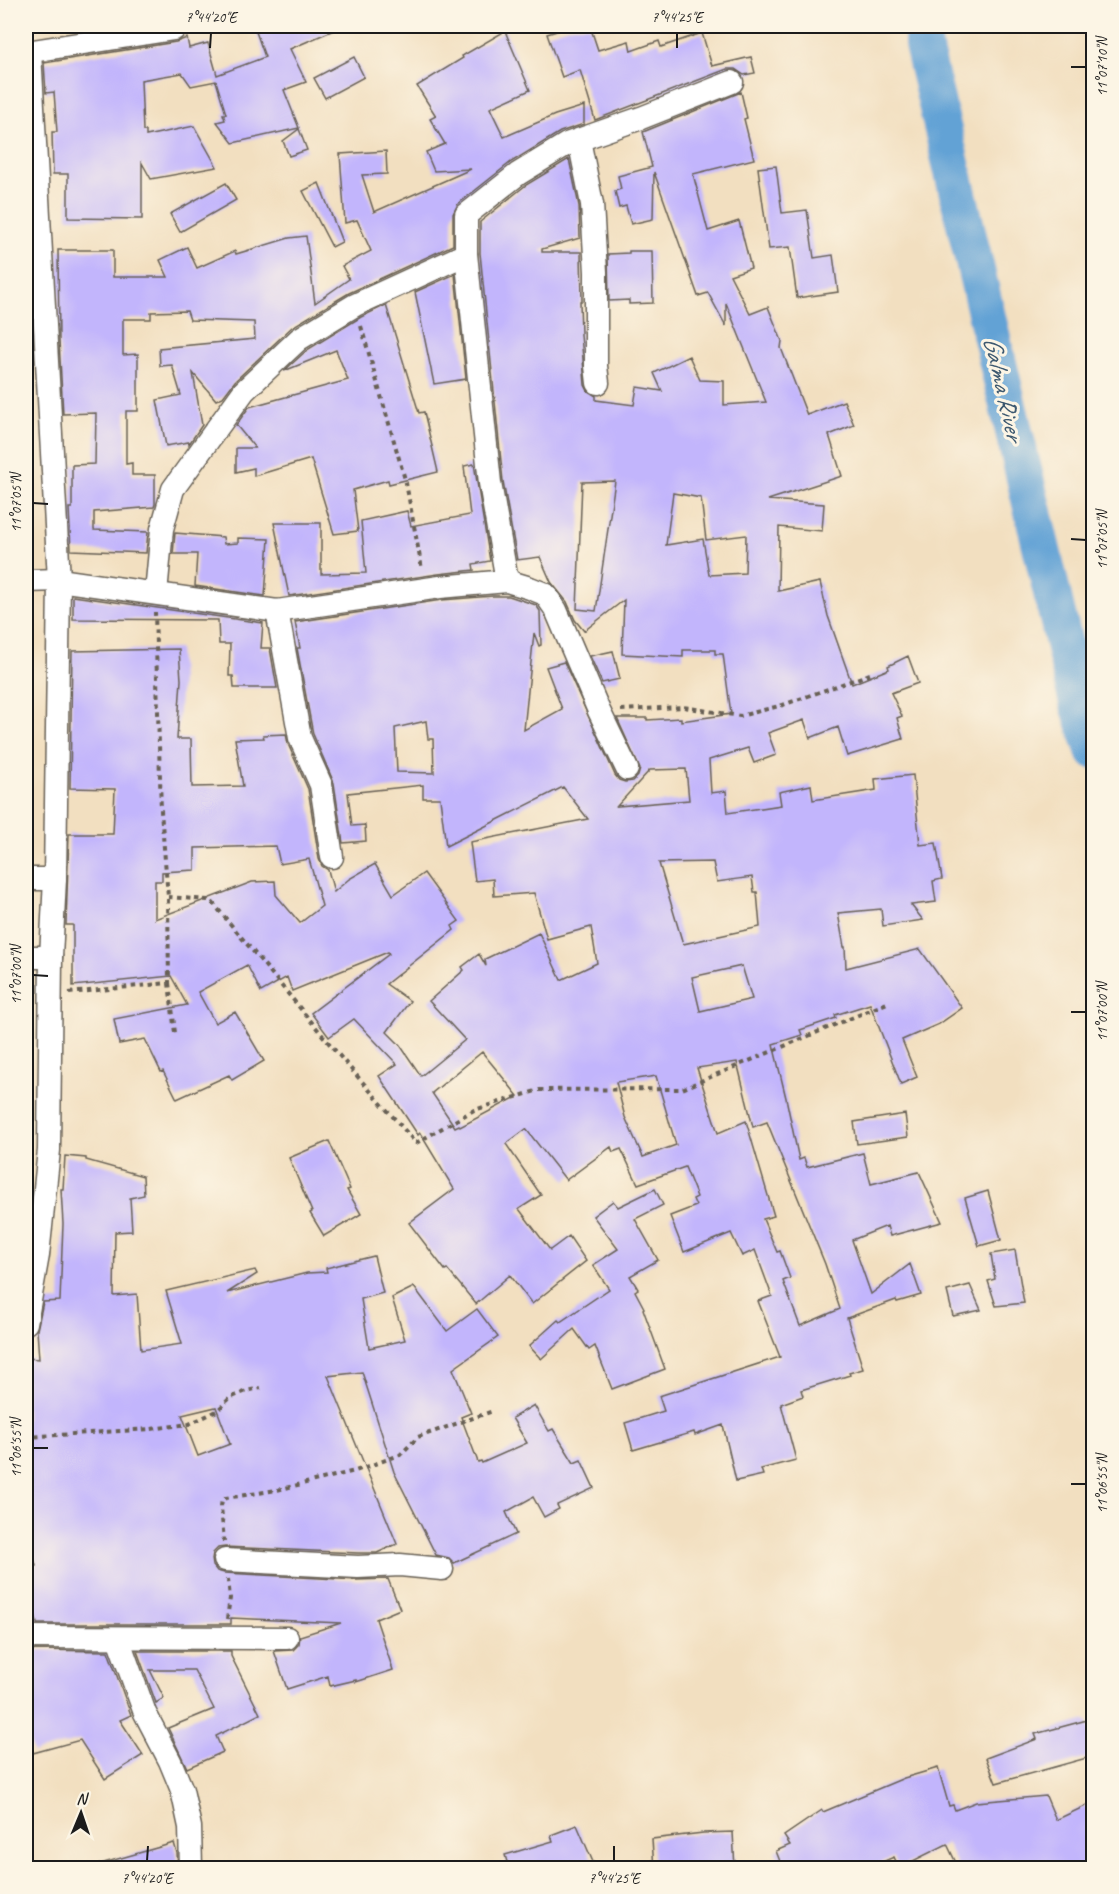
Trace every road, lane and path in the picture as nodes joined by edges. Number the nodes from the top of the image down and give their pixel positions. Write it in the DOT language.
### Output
graph roads {
  1 [pos="174,29"];
  2 [pos="28,52"];
  3 [pos="732,82"];
  4 [pos="579,140"];
  5 [pos="466,254"];
  6 [pos="355,305"];
  7 [pos="598,383"];
  8 [pos="59,580"];
  9 [pos="26,581"];
  10 [pos="507,581"];
  11 [pos="426,589"];
  12 [pos="156,593"];
  13 [pos="277,611"];
  14 [pos="870,674"];
  15 [pos="599,711"];
  16 [pos="627,769"];
  17 [pos="332,857"];
  18 [pos="26,879"];
  19 [pos="55,879"];
  20 [pos="168,897"];
  21 [pos="26,957"];
  22 [pos="51,957"];
  23 [pos="170,983"];
  24 [pos="51,994"];
  25 [pos="887,1003"];
  26 [pos="175,1033"];
  27 [pos="26,1323"];
  28 [pos="261,1388"];
  29 [pos="493,1411"];
  30 [pos="26,1437"];
  31 [pos="225,1560"];
  32 [pos="442,1569"];
  33 [pos="26,1637"];
  34 [pos="118,1638"];
  35 [pos="224,1638"];
  36 [pos="287,1638"];
  37 [pos="191,1869"];
  1 -- 2 [label="street"];
  2 -- 8 [label="street"];
  3 -- 4 [label="street"];
  4 -- 5 [label="street"];
  4 -- 7 [label="street"];
  5 -- 6 [label="street"];
  5 -- 10 [label="street"];
  6 -- 11 [label="path"];
  6 -- 12 [label="street"];
  8 -- 9 [label="street"];
  8 -- 12 [label="street"];
  8 -- 19 [label="street"];
  10 -- 11 [label="street"];
  10 -- 15 [label="street"];
  11 -- 13 [label="street"];
  12 -- 13 [label="street"];
  12 -- 20 [label="path"];
  13 -- 17 [label="street"];
  14 -- 15 [label="path"];
  15 -- 16 [label="street"];
  18 -- 19 [label="street"];
  19 -- 22 [label="street"];
  20 -- 23 [label="path"];
  20 -- 25 [label="path"];
  21 -- 22 [label="street"];
  22 -- 24 [label="street"];
  23 -- 24 [label="path"];
  23 -- 26 [label="path"];
  24 -- 27 [label="street"];
  28 -- 30 [label="path"];
  29 -- 31 [label="path"];
  31 -- 32 [label="street"];
  31 -- 35 [label="path"];
  33 -- 34 [label="street"];
  34 -- 35 [label="street"];
  34 -- 37 [label="street"];
  35 -- 36 [label="street"];
}
